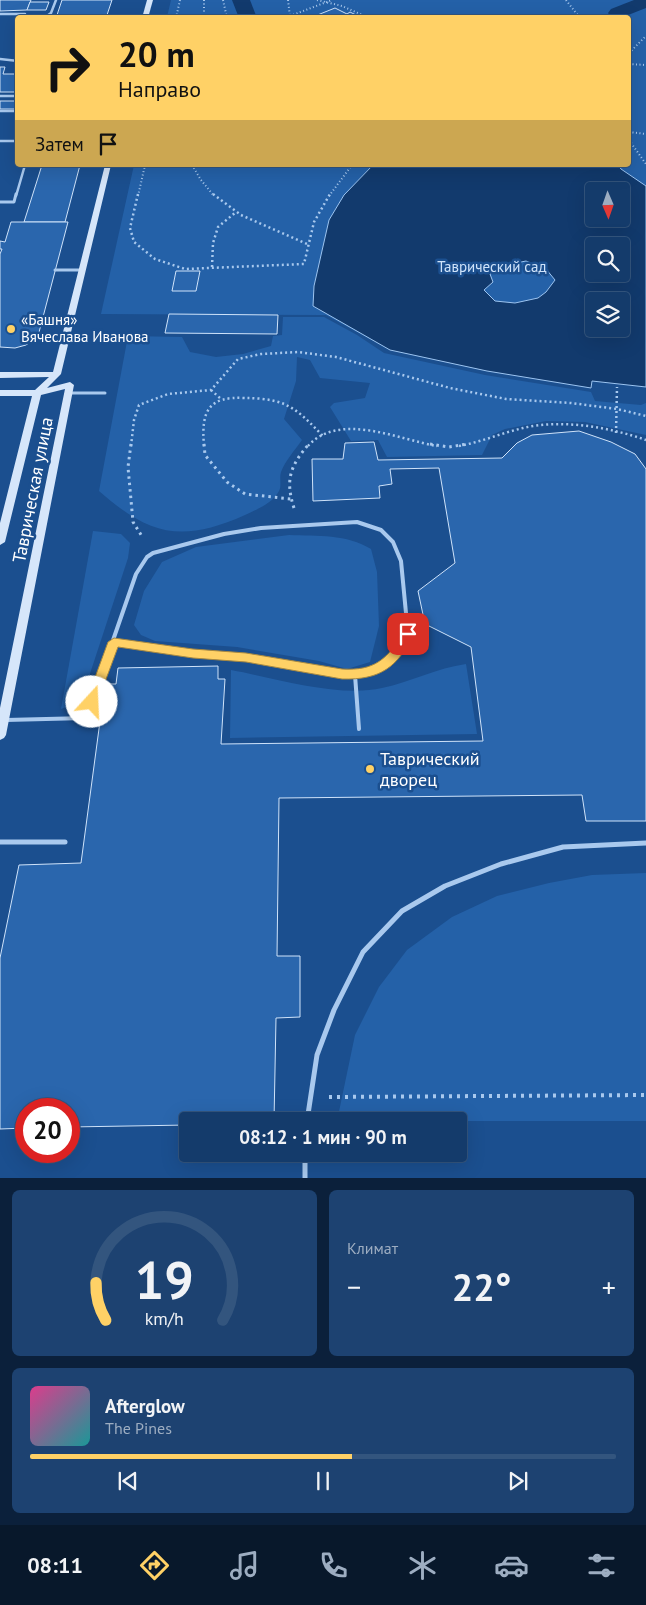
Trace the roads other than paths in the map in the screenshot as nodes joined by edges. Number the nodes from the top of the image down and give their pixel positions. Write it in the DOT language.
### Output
graph roads {
  1 [pos="56,0"];
  2 [pos="150,0"];
  3 [pos="0,14"];
  4 [pos="25,14"];
  5 [pos="48,15"];
  6 [pos="146,15"];
  7 [pos="0,59"];
  8 [pos="15,61"];
  9 [pos="0,96"];
  10 [pos="15,96"];
  11 [pos="0,111"];
  12 [pos="15,111"];
  13 [pos="0,141"];
  14 [pos="15,141"];
  15 [pos="24,167"];
  16 [pos="108,167"];
  17 [pos="0,202"];
  18 [pos="55,270"];
  19 [pos="83,270"];
  20 [pos="0,374"];
  21 [pos="57,374"];
  22 [pos="70,389"];
  23 [pos="0,393"];
  24 [pos="37,393"];
  25 [pos="105,393"];
  26 [pos="0,539"];
  27 [pos="114,642"];
  28 [pos="355,675"];
  29 [pos="3,720"];
  30 [pos="359,728"];
  31 [pos="0,735"];
  32 [pos="0,842"];
  33 [pos="65,842"];
  34 [pos="646,843"];
  35 [pos="308,1112"];
  36 [pos="305,1162"];
  37 [pos="305,1178"];
  1 -- 5 [label="lane"];
  2 -- 6 [label="street"];
  3 -- 4 [label="lane"];
  7 -- 8 [label="lane"];
  9 -- 10 [label="lane"];
  11 -- 12 [label="lane"];
  13 -- 14 [label="lane"];
  15 -- 17 [label="lane"];
  16 -- 19 [label="street"];
  18 -- 19 [label="lane"];
  19 -- 21 [label="street"];
  20 -- 21 [label="street"];
  21 -- 22 [label="street"];
  21 -- 24 [label="street, Таврическая улица"];
  22 -- 24 [label="street"];
  22 -- 25 [label="lane"];
  22 -- 29 [label="street, Таврическая улица"];
  23 -- 24 [label="street"];
  24 -- 26 [label="street, Таврическая улица"];
  27 -- 28 [label="lane"];
  27 -- 28 [label="lane"];
  27 -- 29 [label="lane"];
  28 -- 30 [label="lane"];
  29 -- 31 [label="street, Таврическая улица"];
  32 -- 33 [label="lane"];
  34 -- 35 [label="lane"];
  36 -- 37 [label="lane"];
}
